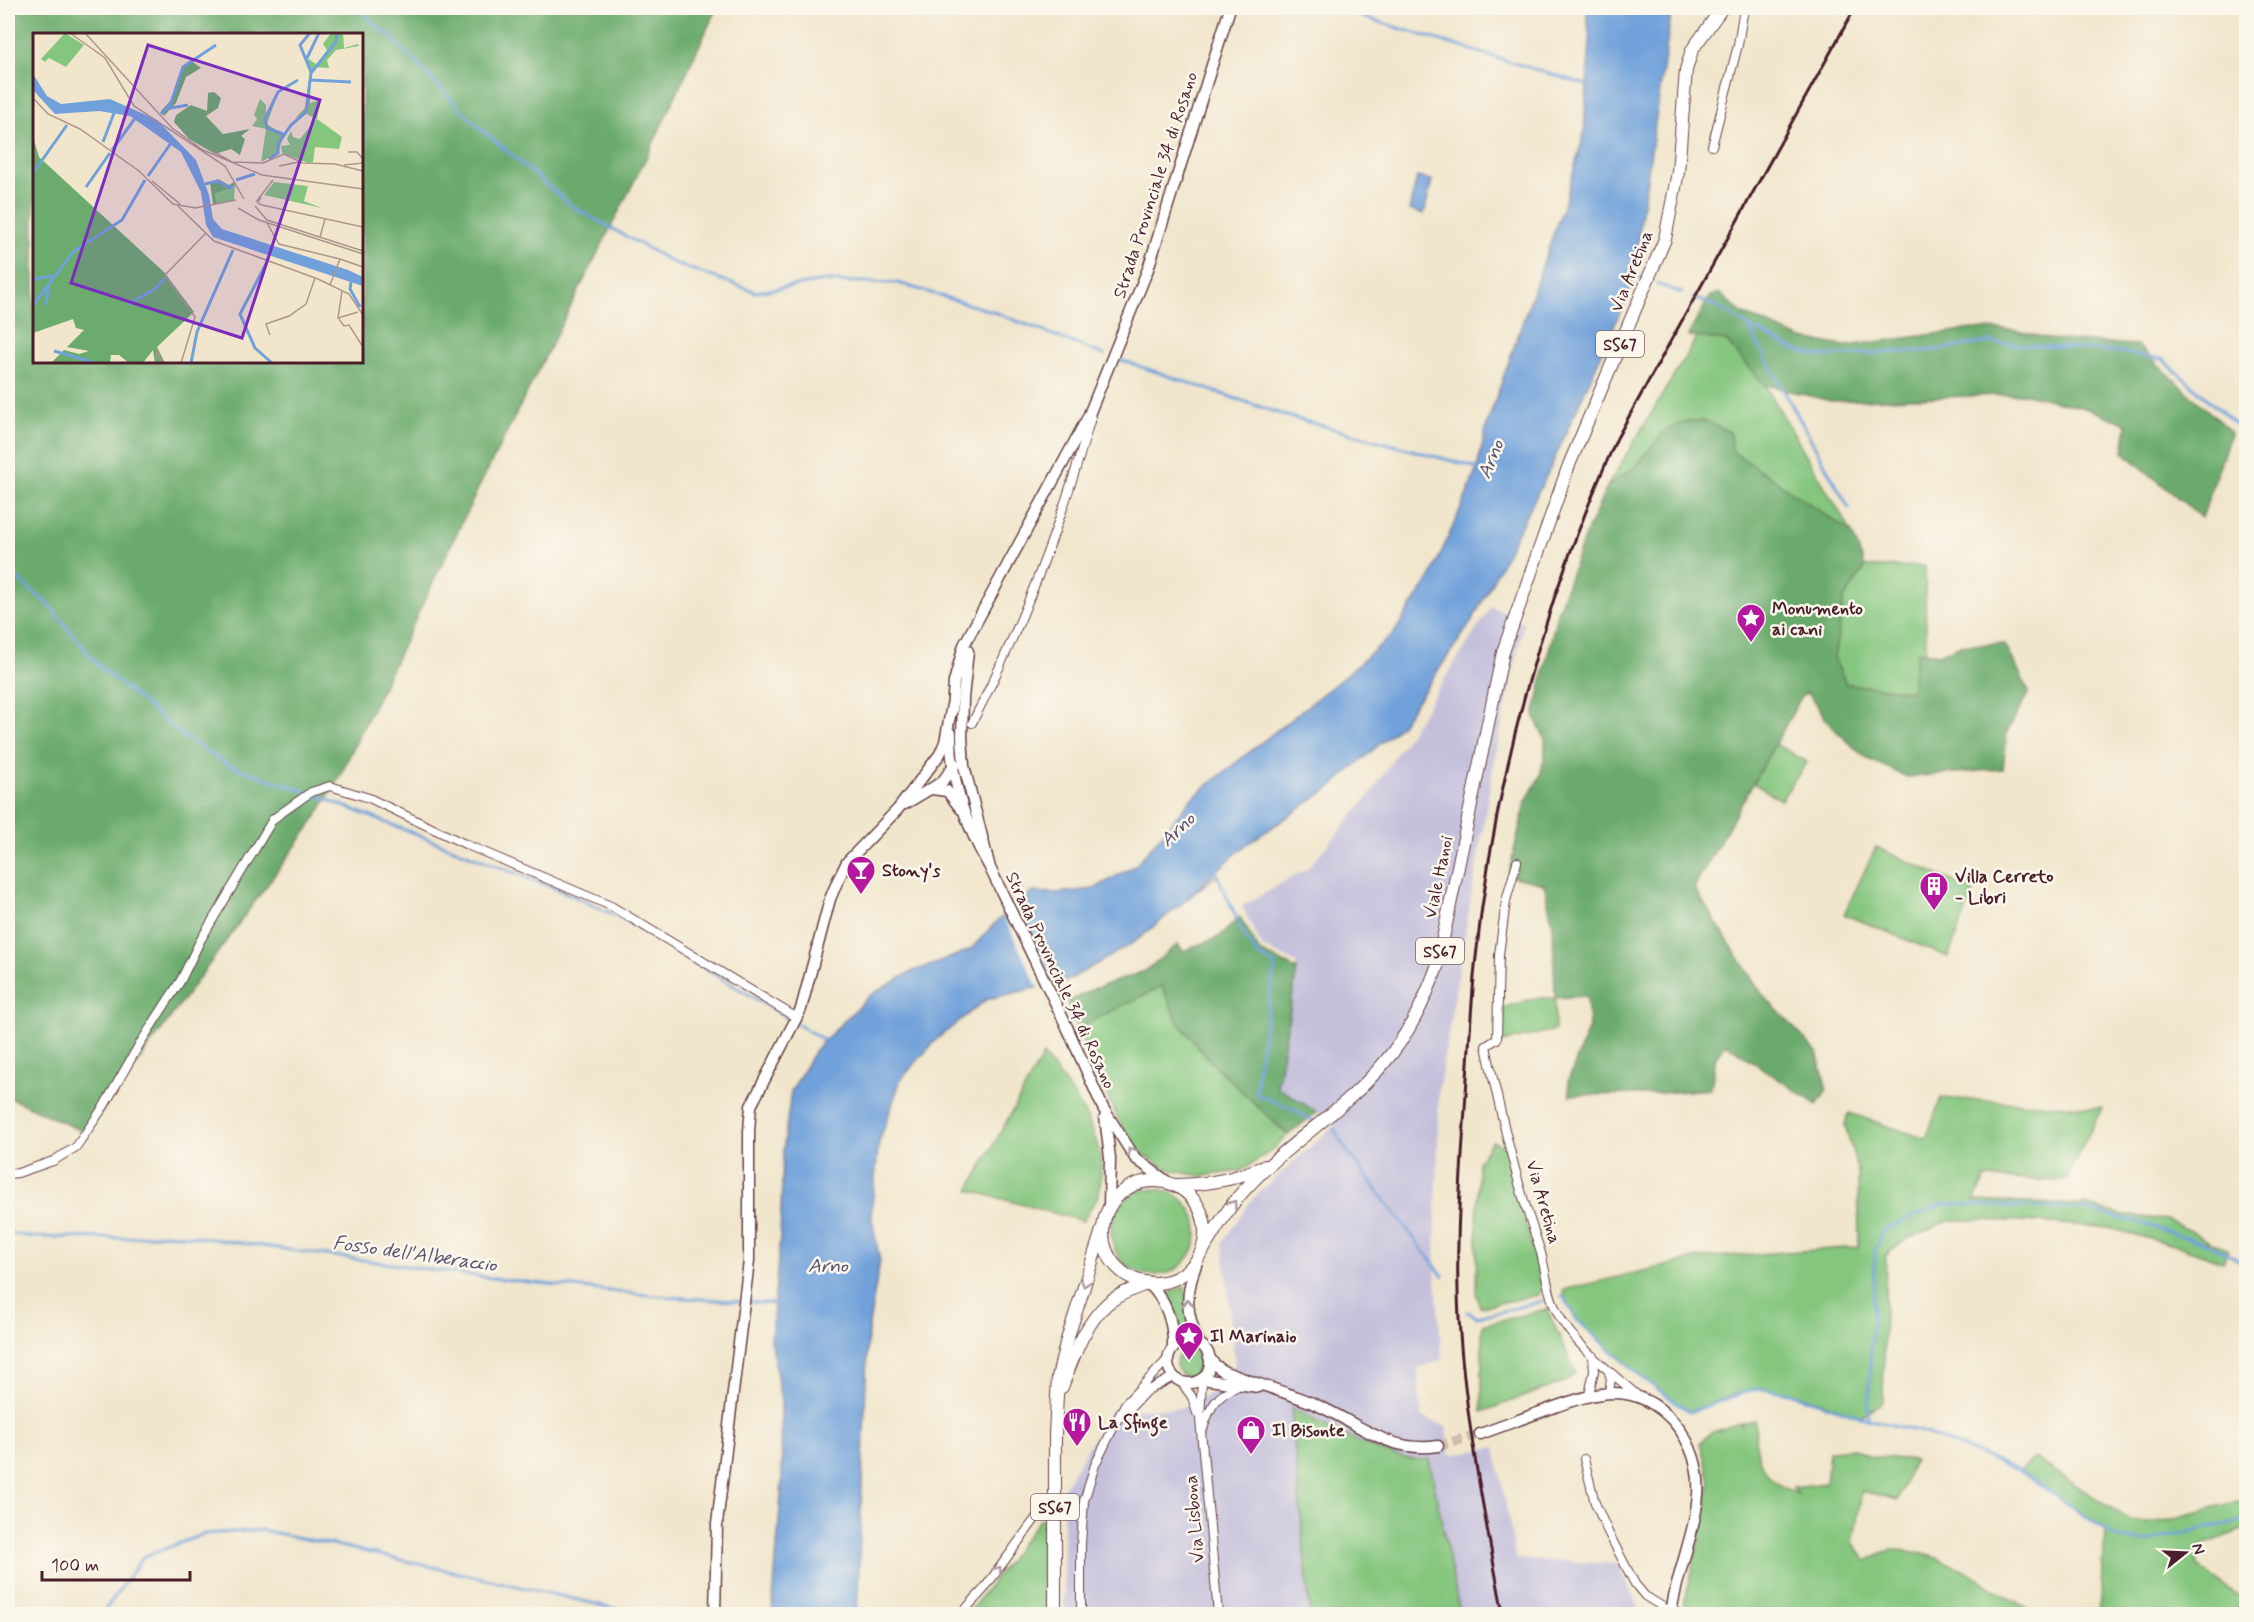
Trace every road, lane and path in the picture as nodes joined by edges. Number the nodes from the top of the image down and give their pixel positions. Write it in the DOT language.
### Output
graph roads {
  1 [pos="1230,8"];
  2 [pos="1722,8"];
  3 [pos="1743,8"];
  4 [pos="1712,146"];
  5 [pos="1098,392"];
  6 [pos="974,627"];
  7 [pos="1496,680"];
  8 [pos="952,705"];
  9 [pos="972,723"];
  10 [pos="962,736"];
  11 [pos="954,768"];
  12 [pos="924,776"];
  13 [pos="932,789"];
  14 [pos="969,790"];
  15 [pos="898,809"];
  16 [pos="970,828"];
  17 [pos="1517,862"];
  18 [pos="990,867"];
  19 [pos="797,1018"];
  20 [pos="1103,1108"];
  21 [pos="1272,1163"];
  22 [pos="8,1174"];
  23 [pos="1173,1184"];
  24 [pos="1109,1208"];
  25 [pos="1103,1227"];
  26 [pos="1199,1257"];
  27 [pos="1148,1284"];
  28 [pos="1199,1343"];
  29 [pos="1170,1353"];
  30 [pos="1593,1356"];
  31 [pos="1209,1357"];
  32 [pos="1608,1369"];
  33 [pos="1202,1379"];
  34 [pos="1178,1380"];
  35 [pos="1238,1386"];
  36 [pos="1267,1388"];
  37 [pos="1609,1392"];
  38 [pos="1588,1395"];
  39 [pos="1641,1398"];
  40 [pos="1058,1399"];
  41 [pos="1200,1420"];
  42 [pos="1117,1423"];
  43 [pos="1201,1433"];
  44 [pos="1480,1434"];
  45 [pos="1438,1446"];
  46 [pos="1584,1459"];
  47 [pos="1055,1510"];
  48 [pos="1671,1613"];
  49 [pos="715,1614"];
  50 [pos="961,1614"];
  51 [pos="1055,1614"];
  52 [pos="1081,1614"];
  53 [pos="1218,1614"];
  1 -- 5 [label="main road, Strada Provinciale 34 di Rosano"];
  2 -- 7 [label="main road, Via Aretina / SS67"];
  3 -- 4 [label="street"];
  5 -- 6 [label="main road, Strada Provinciale 34 di Rosano"];
  5 -- 9 [label="street"];
  6 -- 8 [label="main road, Strada Provinciale 34 di Rosano"];
  6 -- 10 [label="main road, Strada Provinciale 34 di Rosano"];
  7 -- 21 [label="main road, Viale Hanoi / SS67"];
  8 -- 11 [label="main road, Strada Provinciale 34 di Rosano"];
  8 -- 12 [label="main road"];
  10 -- 11 [label="main road"];
  10 -- 14 [label="main road, Strada Provinciale 34 di Rosano"];
  11 -- 12 [label="main road"];
  11 -- 13 [label="main road"];
  11 -- 14 [label="main road"];
  11 -- 16 [label="main road, Strada Provinciale 34 di Rosano"];
  12 -- 15 [label="main road"];
  13 -- 15 [label="main road"];
  13 -- 16 [label="main road"];
  14 -- 18 [label="main road, Strada Provinciale 34 di Rosano"];
  15 -- 19 [label="main road"];
  16 -- 18 [label="main road, Strada Provinciale 34 di Rosano"];
  17 -- 30 [label="street, Via Aretina"];
  18 -- 20 [label="main road, Strada Provinciale 34 di Rosano"];
  19 -- 22 [label="street"];
  19 -- 49 [label="main road"];
  23 -- 20 [label="main road, Strada Provinciale 34 di Rosano, one-way"];
  20 -- 24 [label="main road, Strada Provinciale 34 di Rosano"];
  21 -- 23 [label="main road, Viale Hanoi / SS67"];
  26 -- 21 [label="main road, Viale Hanoi / SS67, one-way"];
  23 -- 24 [label="main road, Viale Hanoi"];
  23 -- 26 [label="main road, Viale Hanoi"];
  24 -- 25 [label="main road, Viale Hanoi"];
  25 -- 27 [label="main road, Viale Hanoi"];
  25 -- 40 [label="main road, SS67, one-way"];
  26 -- 27 [label="main road, Viale Hanoi"];
  28 -- 26 [label="main road, Viale Hanoi, one-way"];
  27 -- 29 [label="main road, Viale Hanoi"];
  27 -- 40 [label="main road, SS67"];
  28 -- 29 [label="main road"];
  28 -- 31 [label="main road, Viale Hanoi"];
  29 -- 34 [label="main road, Viale Hanoi"];
  29 -- 42 [label="street"];
  30 -- 32 [label="street, Via Aretina"];
  30 -- 38 [label="street"];
  31 -- 33 [label="main road"];
  31 -- 36 [label="main road"];
  32 -- 37 [label="street"];
  32 -- 39 [label="street, Via Aretina"];
  33 -- 34 [label="main road"];
  33 -- 35 [label="main road"];
  33 -- 41 [label="street, Via Lisbona"];
  34 -- 41 [label="street, Via Lisbona"];
  34 -- 42 [label="street"];
  35 -- 36 [label="main road"];
  35 -- 43 [label="street"];
  36 -- 45 [label="main road"];
  37 -- 38 [label="main road, Via Aretina"];
  37 -- 39 [label="main road, Via Aretina"];
  38 -- 44 [label="main road, Via Aretina"];
  39 -- 48 [label="main road, Via Aretina"];
  40 -- 47 [label="main road, SS67"];
  41 -- 43 [label="street, Via Lisbona"];
  42 -- 52 [label="street"];
  43 -- 53 [label="street, Via Lisbona"];
  46 -- 48 [label="street, Via Aretina"];
  50 -- 47 [label="street, one-way"];
  47 -- 51 [label="main road, SS67"];
}
